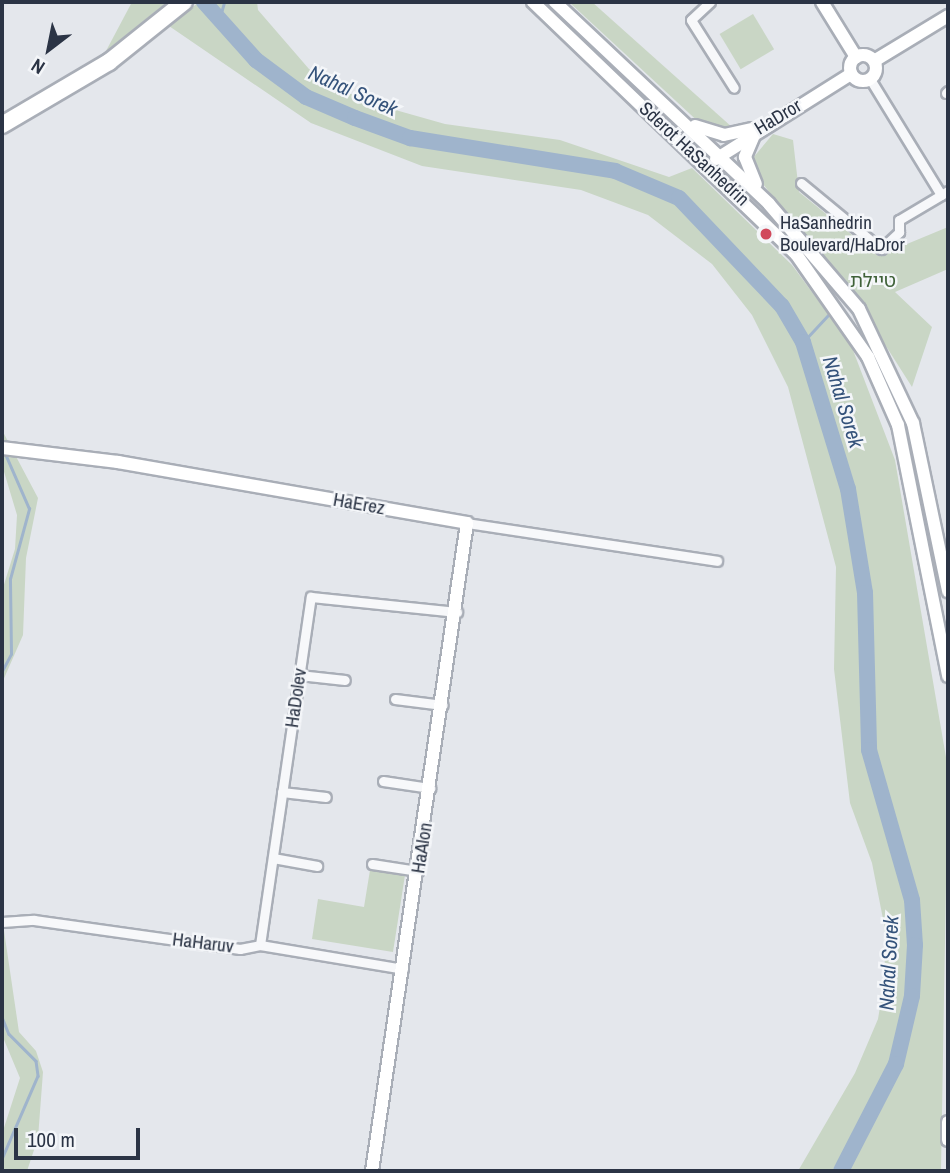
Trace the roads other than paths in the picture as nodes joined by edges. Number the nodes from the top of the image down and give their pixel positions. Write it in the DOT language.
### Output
graph roads {
  1 [pos="533,2"];
  2 [pos="555,2"];
  3 [pos="710,2"];
  4 [pos="822,2"];
  5 [pos="182,3"];
  6 [pos="948,16"];
  7 [pos="856,57"];
  8 [pos="874,61"];
  9 [pos="851,74"];
  10 [pos="870,79"];
  11 [pos="734,88"];
  12 [pos="673,111"];
  13 [pos="2,125"];
  14 [pos="759,127"];
  15 [pos="721,155"];
  16 [pos="708,165"];
  17 [pos="801,183"];
  18 [pos="945,193"];
  19 [pos="769,204"];
  20 [pos="6,449"];
  21 [pos="467,523"];
  22 [pos="717,561"];
  23 [pos="948,592"];
  24 [pos="457,612"];
  25 [pos="299,676"];
  26 [pos="948,676"];
  27 [pos="345,680"];
  28 [pos="395,699"];
  29 [pos="443,705"];
  30 [pos="383,781"];
  31 [pos="430,788"];
  32 [pos="282,792"];
  33 [pos="326,797"];
  34 [pos="273,858"];
  35 [pos="372,864"];
  36 [pos="317,866"];
  37 [pos="418,871"];
  38 [pos="2,922"];
  39 [pos="260,945"];
  40 [pos="403,970"];
  41 [pos="948,1122"];
  42 [pos="948,1140"];
  43 [pos="372,1171"];
  1 -- 16 [label="main road, Sderot HaSanhedrin"];
  2 -- 12 [label="main road, Sderot HaSanhedrin"];
  3 -- 11 [label="street"];
  4 -- 7 [label="main road"];
  5 -- 13 [label="highway"];
  6 -- 8 [label="main road"];
  7 -- 8 [label="main road"];
  7 -- 9 [label="main road"];
  8 -- 10 [label="main road"];
  9 -- 10 [label="main road"];
  9 -- 14 [label="main road, HaDror"];
  10 -- 18 [label="street"];
  12 -- 14 [label="main road"];
  12 -- 15 [label="main road, Sderot HaSanhedrin"];
  14 -- 15 [label="main road, HaDror"];
  14 -- 19 [label="main road"];
  15 -- 16 [label="main road, HaDror"];
  15 -- 19 [label="main road, Sderot HaSanhedrin"];
  16 -- 26 [label="main road, Sderot HaSanhedrin"];
  17 -- 18 [label="street"];
  19 -- 23 [label="main road, Sderot HaSanhedrin"];
  20 -- 21 [label="main road, HaErez"];
  21 -- 22 [label="street, HaErez"];
  21 -- 24 [label="main road, HaAlon"];
  24 -- 25 [label="street, HaDolev"];
  24 -- 29 [label="main road, HaAlon"];
  25 -- 27 [label="street"];
  25 -- 32 [label="street, HaDolev"];
  28 -- 29 [label="street"];
  29 -- 31 [label="main road, HaAlon"];
  30 -- 31 [label="street"];
  31 -- 37 [label="main road, HaAlon"];
  32 -- 33 [label="street"];
  32 -- 34 [label="street, HaDolev"];
  34 -- 36 [label="street"];
  34 -- 39 [label="street, HaDolev"];
  35 -- 37 [label="street"];
  37 -- 40 [label="main road, HaAlon"];
  38 -- 39 [label="street, HaHaruv"];
  39 -- 40 [label="street, HaHaruv"];
  40 -- 43 [label="main road, HaAlon"];
  41 -- 42 [label="main road"];
}
